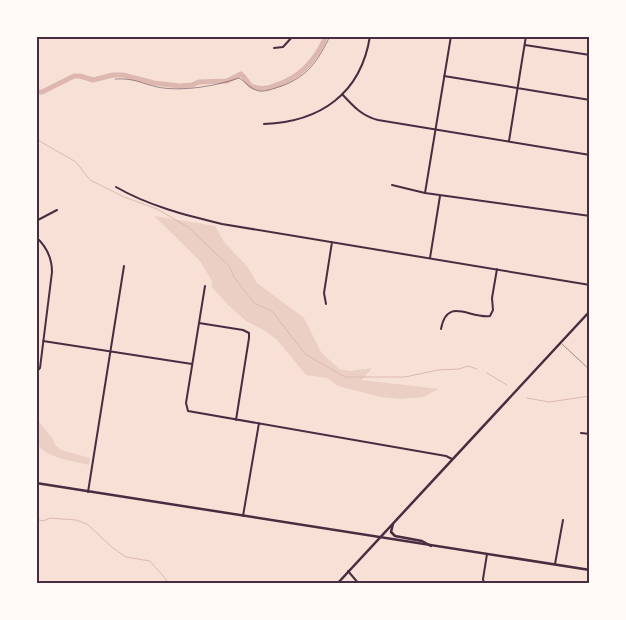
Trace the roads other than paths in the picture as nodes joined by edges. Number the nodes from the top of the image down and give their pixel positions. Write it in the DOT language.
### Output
graph roads {
  1 [pos="293,36"];
  2 [pos="370,36"];
  3 [pos="451,36"];
  4 [pos="526,36"];
  5 [pos="525,44"];
  6 [pos="274,48"];
  7 [pos="590,55"];
  8 [pos="444,76"];
  9 [pos="518,88"];
  10 [pos="342,94"];
  11 [pos="590,100"];
  12 [pos="264,124"];
  13 [pos="435,129"];
  14 [pos="509,141"];
  15 [pos="590,154"];
  16 [pos="392,185"];
  17 [pos="116,187"];
  18 [pos="425,193"];
  19 [pos="441,195"];
  20 [pos="57,210"];
  21 [pos="590,216"];
  22 [pos="36,221"];
  23 [pos="36,237"];
  24 [pos="332,242"];
  25 [pos="430,258"];
  26 [pos="124,266"];
  27 [pos="497,269"];
  28 [pos="590,285"];
  29 [pos="205,286"];
  30 [pos="326,304"];
  31 [pos="590,311"];
  32 [pos="198,323"];
  33 [pos="441,329"];
  34 [pos="43,341"];
  35 [pos="561,343"];
  36 [pos="110,350"];
  37 [pos="192,364"];
  38 [pos="590,370"];
  39 [pos="36,372"];
  40 [pos="236,420"];
  41 [pos="259,423"];
  42 [pos="581,433"];
  43 [pos="590,434"];
  44 [pos="452,460"];
  45 [pos="36,483"];
  46 [pos="88,492"];
  47 [pos="244,516"];
  48 [pos="563,520"];
  49 [pos="394,523"];
  50 [pos="380,538"];
  51 [pos="431,546"];
  52 [pos="487,554"];
  53 [pos="555,564"];
  54 [pos="590,570"];
  55 [pos="348,571"];
  56 [pos="337,584"];
  57 [pos="359,584"];
  58 [pos="484,584"];
  1 -- 6 [label="street"];
  2 -- 10 [label="street"];
  3 -- 8 [label="street"];
  4 -- 5 [label="street"];
  5 -- 7 [label="street"];
  5 -- 9 [label="street"];
  8 -- 9 [label="street"];
  8 -- 13 [label="street"];
  9 -- 11 [label="street"];
  9 -- 14 [label="street"];
  10 -- 12 [label="street"];
  10 -- 13 [label="street"];
  13 -- 14 [label="street"];
  13 -- 18 [label="street"];
  14 -- 15 [label="street"];
  16 -- 18 [label="street"];
  17 -- 24 [label="street"];
  18 -- 19 [label="street"];
  19 -- 21 [label="street"];
  19 -- 25 [label="street"];
  20 -- 22 [label="street"];
  23 -- 34 [label="street"];
  24 -- 25 [label="street"];
  24 -- 30 [label="street"];
  25 -- 27 [label="street"];
  26 -- 36 [label="street"];
  27 -- 28 [label="street"];
  27 -- 33 [label="street"];
  29 -- 32 [label="street"];
  31 -- 35 [label="street"];
  32 -- 37 [label="street"];
  32 -- 40 [label="street"];
  34 -- 36 [label="street"];
  34 -- 39 [label="street"];
  35 -- 38 [label="lane"];
  35 -- 44 [label="street"];
  36 -- 37 [label="street"];
  36 -- 46 [label="street"];
  37 -- 40 [label="street"];
  40 -- 41 [label="street"];
  41 -- 44 [label="street"];
  41 -- 47 [label="street"];
  42 -- 43 [label="street"];
  44 -- 49 [label="street"];
  45 -- 46 [label="street"];
  46 -- 47 [label="street"];
  47 -- 50 [label="street"];
  48 -- 53 [label="street"];
  49 -- 50 [label="street"];
  49 -- 51 [label="street"];
  50 -- 51 [label="street"];
  50 -- 55 [label="street"];
  51 -- 52 [label="street"];
  52 -- 53 [label="street"];
  52 -- 58 [label="street"];
  53 -- 54 [label="street"];
  55 -- 56 [label="street"];
  55 -- 57 [label="street"];
}
